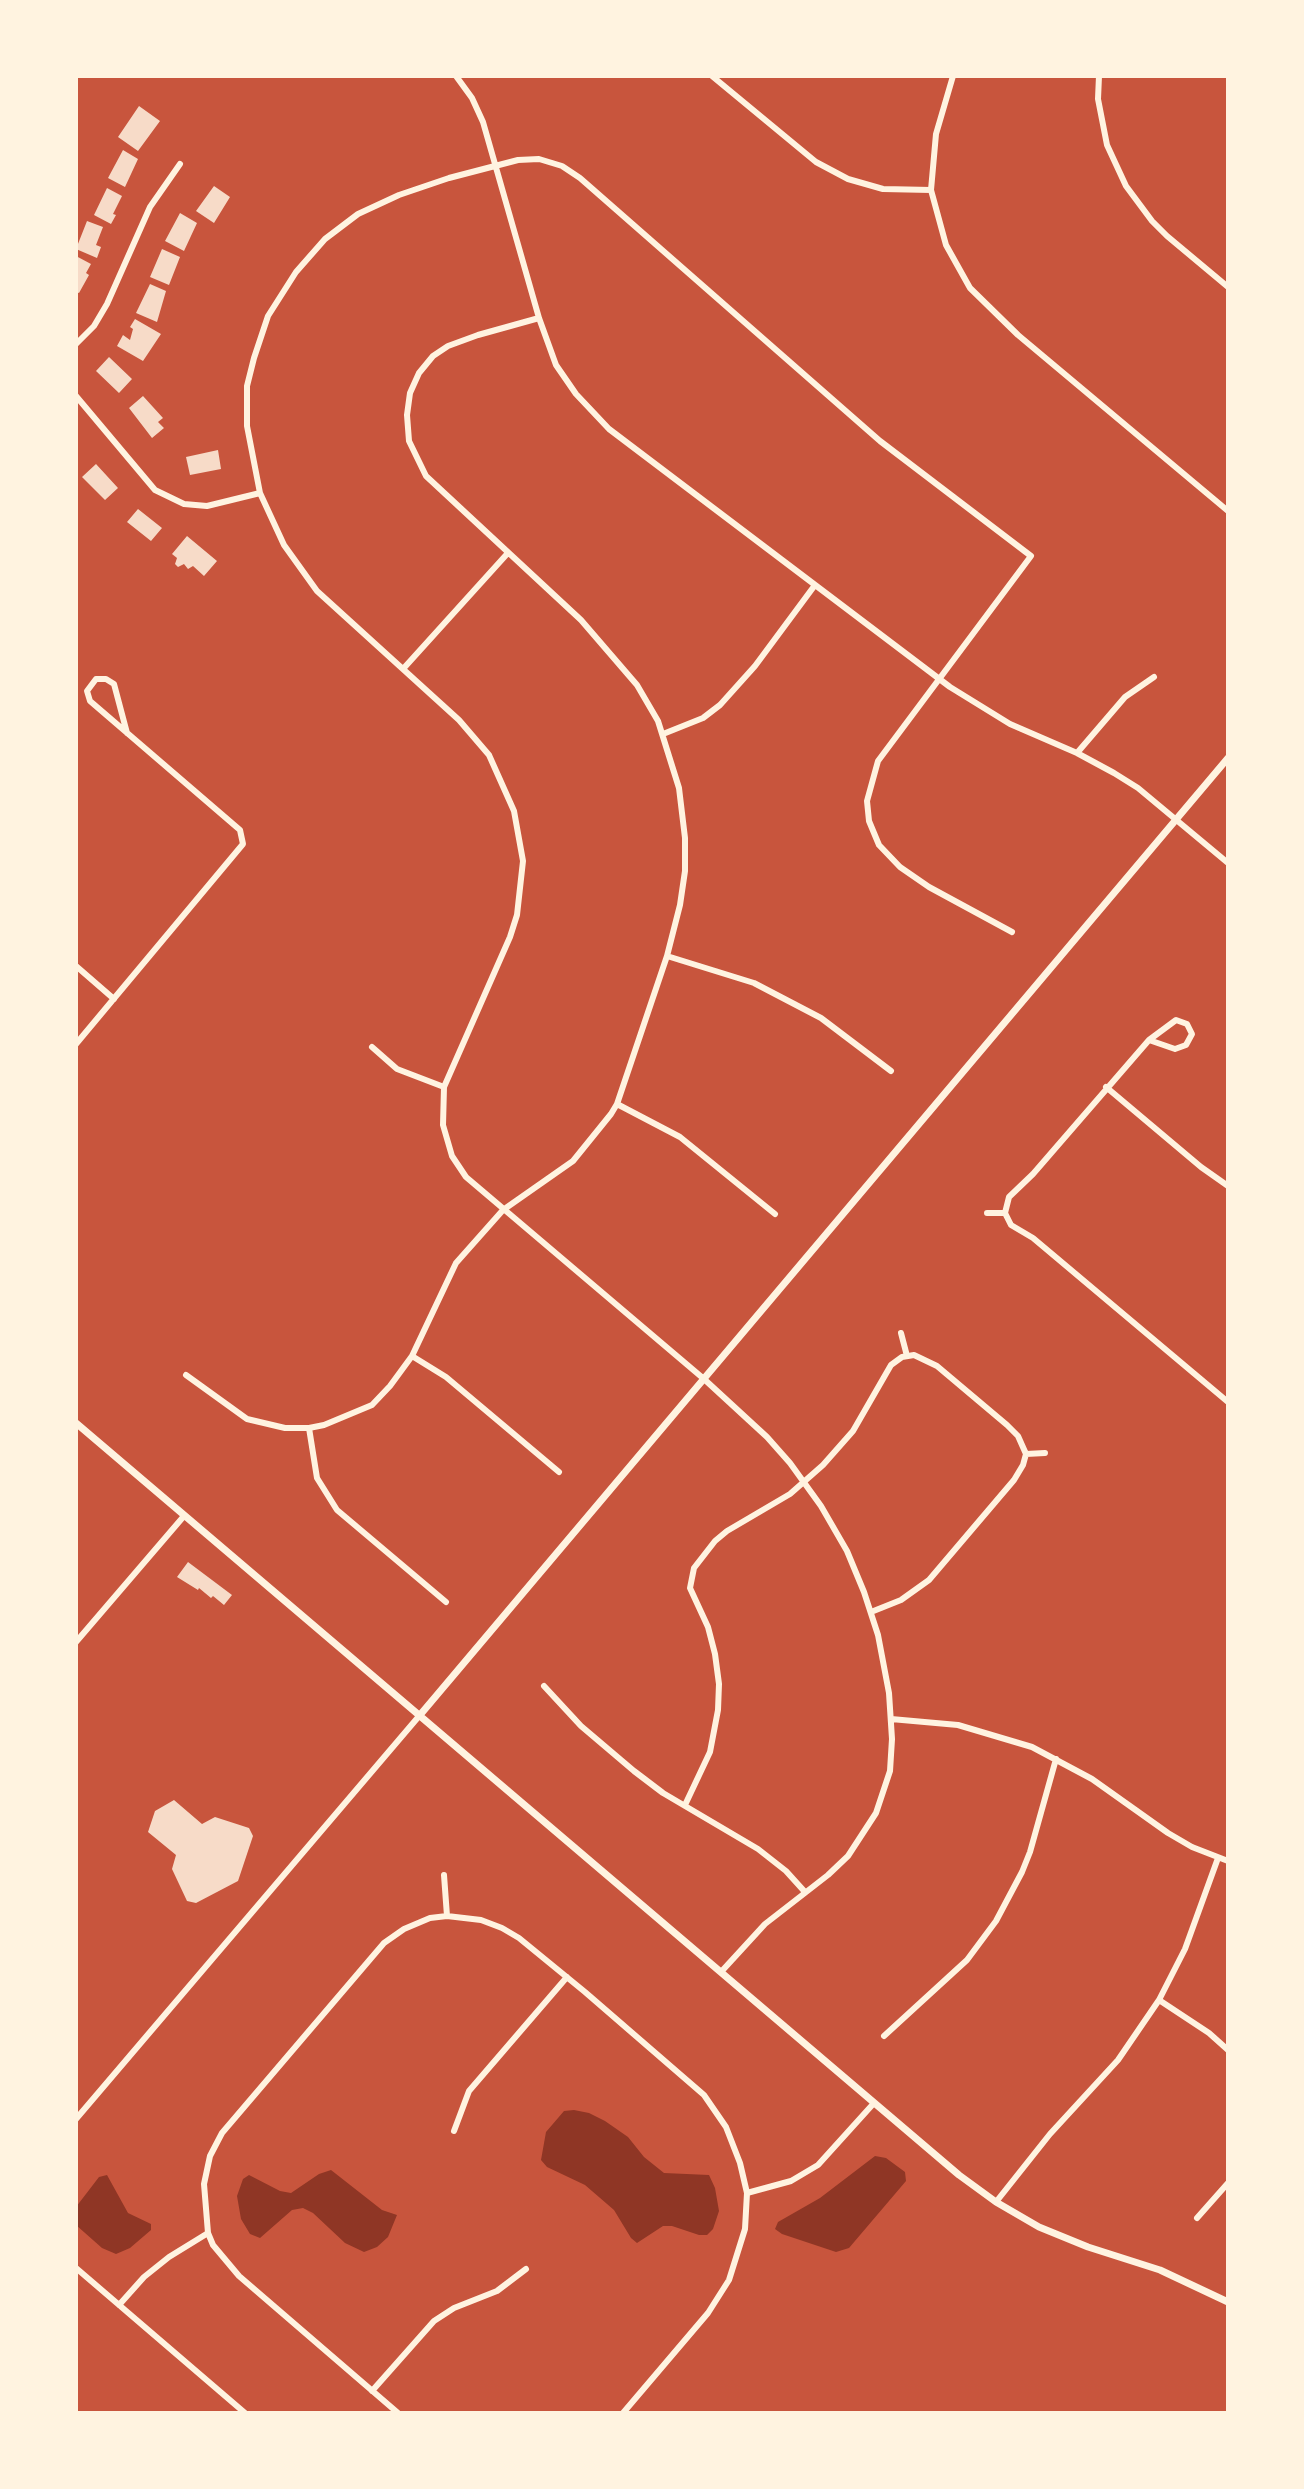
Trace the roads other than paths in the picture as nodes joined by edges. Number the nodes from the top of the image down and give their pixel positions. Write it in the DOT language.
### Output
graph roads {
  1 [pos="456,76"];
  2 [pos="712,76"];
  3 [pos="953,76"];
  4 [pos="1099,76"];
  5 [pos="180,164"];
  6 [pos="496,166"];
  7 [pos="931,190"];
  8 [pos="1228,287"];
  9 [pos="539,318"];
  10 [pos="76,344"];
  11 [pos="76,396"];
  12 [pos="260,493"];
  13 [pos="1228,511"];
  14 [pos="507,554"];
  15 [pos="815,585"];
  16 [pos="403,669"];
  17 [pos="1154,677"];
  18 [pos="938,678"];
  19 [pos="127,733"];
  20 [pos="663,734"];
  21 [pos="1077,753"];
  22 [pos="1228,758"];
  23 [pos="1176,819"];
  24 [pos="1228,863"];
  25 [pos="1012,932"];
  26 [pos="667,956"];
  27 [pos="76,966"];
  28 [pos="114,999"];
  29 [pos="1149,1040"];
  30 [pos="76,1044"];
  31 [pos="372,1047"];
  32 [pos="891,1071"];
  33 [pos="444,1087"];
  34 [pos="1106,1087"];
  35 [pos="617,1104"];
  36 [pos="1228,1186"];
  37 [pos="503,1210"];
  38 [pos="987,1213"];
  39 [pos="1005,1213"];
  40 [pos="775,1214"];
  41 [pos="901,1333"];
  42 [pos="412,1356"];
  43 [pos="907,1356"];
  44 [pos="186,1375"];
  45 [pos="704,1379"];
  46 [pos="1228,1402"];
  47 [pos="76,1423"];
  48 [pos="309,1428"];
  49 [pos="1045,1453"];
  50 [pos="1026,1454"];
  51 [pos="559,1472"];
  52 [pos="804,1482"];
  53 [pos="184,1516"];
  54 [pos="446,1602"];
  55 [pos="871,1612"];
  56 [pos="76,1642"];
  57 [pos="544,1686"];
  58 [pos="420,1715"];
  59 [pos="891,1719"];
  60 [pos="1056,1759"];
  61 [pos="685,1805"];
  62 [pos="1218,1858"];
  63 [pos="1228,1861"];
  64 [pos="444,1875"];
  65 [pos="805,1892"];
  66 [pos="447,1916"];
  67 [pos="721,1972"];
  68 [pos="567,1977"];
  69 [pos="1159,2000"];
  70 [pos="884,2036"];
  71 [pos="1228,2050"];
  72 [pos="874,2103"];
  73 [pos="76,2119"];
  74 [pos="454,2131"];
  75 [pos="1228,2183"];
  76 [pos="747,2193"];
  77 [pos="996,2202"];
  78 [pos="1197,2218"];
  79 [pos="208,2233"];
  80 [pos="76,2268"];
  81 [pos="526,2269"];
  82 [pos="1228,2302"];
  83 [pos="119,2305"];
  84 [pos="372,2391"];
  85 [pos="245,2413"];
  86 [pos="398,2413"];
  87 [pos="623,2413"];
  1 -- 6 [label="street"];
  2 -- 7 [label="street"];
  3 -- 7 [label="street"];
  4 -- 8 [label="street"];
  5 -- 10 [label="street"];
  6 -- 9 [label="street"];
  6 -- 12 [label="street"];
  6 -- 18 [label="street"];
  7 -- 13 [label="street"];
  9 -- 14 [label="street"];
  9 -- 15 [label="street"];
  11 -- 12 [label="street"];
  12 -- 16 [label="street"];
  14 -- 16 [label="street"];
  14 -- 20 [label="street"];
  15 -- 18 [label="street"];
  15 -- 20 [label="street"];
  16 -- 33 [label="street"];
  17 -- 21 [label="street"];
  18 -- 21 [label="street"];
  18 -- 25 [label="street"];
  19 -- 19 [label="street"];
  19 -- 28 [label="street"];
  20 -- 26 [label="street"];
  21 -- 23 [label="street"];
  22 -- 23 [label="street"];
  23 -- 24 [label="street"];
  23 -- 45 [label="street"];
  26 -- 32 [label="street"];
  26 -- 35 [label="street"];
  27 -- 28 [label="street"];
  28 -- 30 [label="street"];
  29 -- 29 [label="street"];
  29 -- 34 [label="street"];
  31 -- 33 [label="street"];
  33 -- 37 [label="street"];
  34 -- 36 [label="street"];
  34 -- 39 [label="street"];
  35 -- 37 [label="street"];
  35 -- 40 [label="street"];
  37 -- 42 [label="street"];
  37 -- 45 [label="street"];
  38 -- 39 [label="street"];
  39 -- 46 [label="street"];
  41 -- 43 [label="street"];
  42 -- 48 [label="street"];
  42 -- 51 [label="street"];
  43 -- 50 [label="street"];
  43 -- 52 [label="street"];
  44 -- 48 [label="street"];
  45 -- 52 [label="street"];
  45 -- 58 [label="street"];
  47 -- 53 [label="street"];
  48 -- 54 [label="street"];
  49 -- 50 [label="street"];
  50 -- 55 [label="street"];
  52 -- 55 [label="street"];
  52 -- 61 [label="street"];
  53 -- 56 [label="street"];
  53 -- 58 [label="street"];
  55 -- 59 [label="street"];
  57 -- 61 [label="street"];
  58 -- 67 [label="street"];
  58 -- 73 [label="street"];
  59 -- 60 [label="street"];
  59 -- 65 [label="street"];
  60 -- 62 [label="street"];
  60 -- 70 [label="street"];
  61 -- 65 [label="street"];
  62 -- 63 [label="street"];
  62 -- 69 [label="street"];
  64 -- 66 [label="street"];
  65 -- 67 [label="street"];
  66 -- 68 [label="street"];
  66 -- 79 [label="street"];
  67 -- 72 [label="street"];
  68 -- 74 [label="street"];
  68 -- 76 [label="street"];
  69 -- 71 [label="street"];
  69 -- 77 [label="street"];
  72 -- 76 [label="street"];
  72 -- 77 [label="street"];
  75 -- 78 [label="street"];
  76 -- 87 [label="street"];
  77 -- 82 [label="street"];
  79 -- 83 [label="street"];
  79 -- 84 [label="street"];
  80 -- 83 [label="street"];
  81 -- 84 [label="street"];
  83 -- 85 [label="street"];
  84 -- 86 [label="street"];
}
